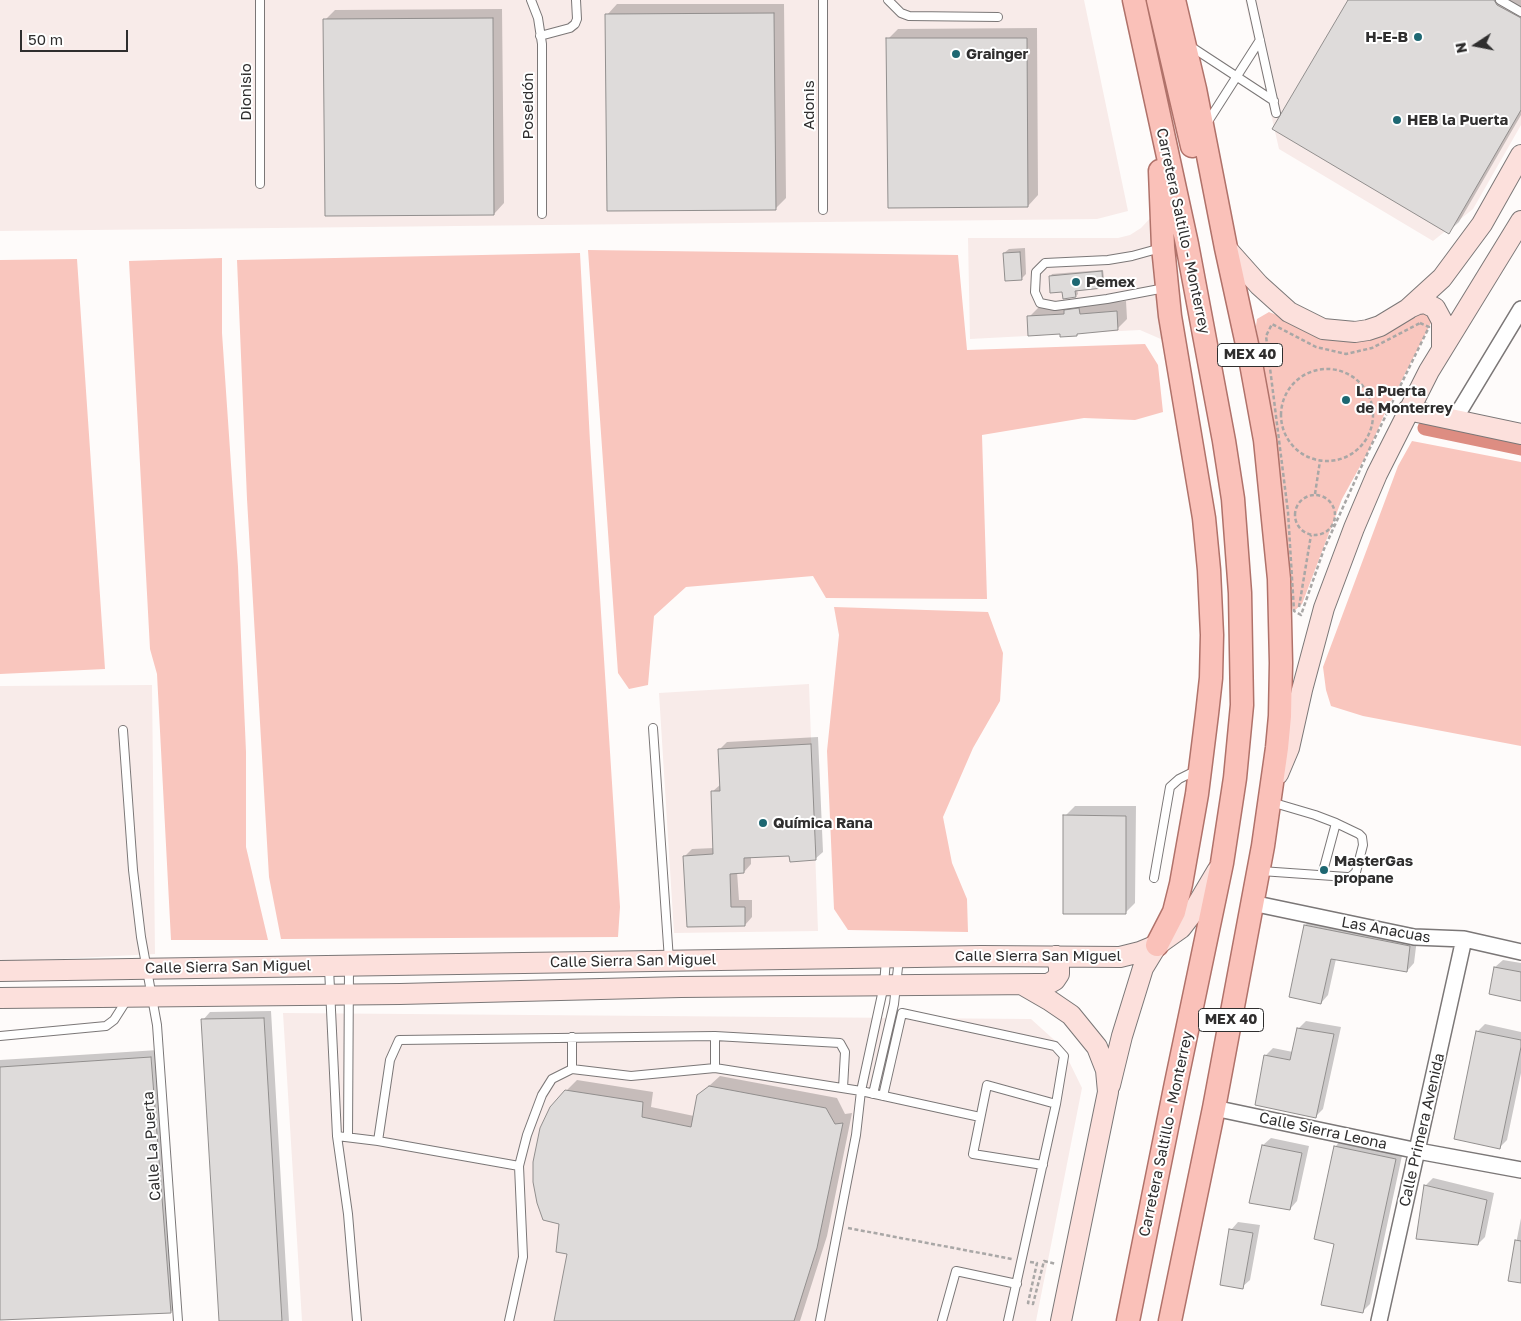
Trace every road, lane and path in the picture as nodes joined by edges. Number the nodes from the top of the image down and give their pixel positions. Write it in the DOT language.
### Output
graph roads {
  1 [pos="260,0"];
  2 [pos="531,0"];
  3 [pos="576,0"];
  4 [pos="823,0"];
  5 [pos="888,0"];
  6 [pos="1123,0"];
  7 [pos="1134,0"];
  8 [pos="1158,0"];
  9 [pos="1174,0"];
  10 [pos="1251,0"];
  11 [pos="1505,1"];
  12 [pos="1521,12"];
  13 [pos="998,17"];
  14 [pos="540,36"];
  15 [pos="1142,36"];
  16 [pos="1260,40"];
  17 [pos="1184,42"];
  18 [pos="1233,75"];
  19 [pos="1274,101"];
  20 [pos="1158,113"];
  21 [pos="1276,113"];
  22 [pos="1203,129"];
  23 [pos="1521,155"];
  24 [pos="260,184"];
  25 [pos="822,210"];
  26 [pos="542,214"];
  27 [pos="1220,219"];
  28 [pos="1521,221"];
  29 [pos="1163,247"];
  30 [pos="1226,248"];
  31 [pos="1167,288"];
  32 [pos="1408,309"];
  33 [pos="1521,309"];
  34 [pos="1514,334"];
  35 [pos="1442,348"];
  36 [pos="1408,410"];
  37 [pos="1454,420"];
  38 [pos="1521,434"];
  39 [pos="1320,461"];
  40 [pos="1316,494"];
  41 [pos="1204,518"];
  42 [pos="1311,535"];
  43 [pos="1298,613"];
  44 [pos="1242,705"];
  45 [pos="653,728"];
  46 [pos="123,730"];
  47 [pos="1200,769"];
  48 [pos="1270,796"];
  49 [pos="1336,823"];
  50 [pos="1222,863"];
  51 [pos="1258,871"];
  52 [pos="1322,876"];
  53 [pos="1154,878"];
  54 [pos="1252,903"];
  55 [pos="1464,940"];
  56 [pos="1156,945"];
  57 [pos="1521,952"];
  58 [pos="1056,956"];
  59 [pos="893,957"];
  60 [pos="670,960"];
  61 [pos="349,965"];
  62 [pos="329,966"];
  63 [pos="147,969"];
  64 [pos="0,971"];
  65 [pos="1021,984"];
  66 [pos="891,985"];
  67 [pos="339,995"];
  68 [pos="129,997"];
  69 [pos="151,997"];
  70 [pos="0,998"];
  71 [pos="0,1036"];
  72 [pos="715,1036"];
  73 [pos="572,1037"];
  74 [pos="715,1068"];
  75 [pos="572,1069"];
  76 [pos="843,1088"];
  77 [pos="861,1090"];
  78 [pos="1108,1092"];
  79 [pos="873,1094"];
  80 [pos="883,1096"];
  81 [pos="1056,1104"];
  82 [pos="1214,1108"];
  83 [pos="980,1117"];
  84 [pos="337,1136"];
  85 [pos="348,1137"];
  86 [pos="378,1141"];
  87 [pos="1418,1151"];
  88 [pos="1043,1165"];
  89 [pos="519,1166"];
  90 [pos="1521,1170"];
  91 [pos="838,1226"];
  92 [pos="1022,1261"];
  93 [pos="1044,1261"];
  94 [pos="1036,1263"];
  95 [pos="1017,1284"];
  96 [pos="1174,1320"];
  97 [pos="178,1321"];
  98 [pos="357,1321"];
  99 [pos="509,1321"];
  100 [pos="820,1321"];
  101 [pos="942,1321"];
  102 [pos="1008,1321"];
  103 [pos="1061,1321"];
  104 [pos="1128,1321"];
  105 [pos="1379,1321"];
  1 -- 24 [label="lane, Dionisio"];
  2 -- 14 [label="lane, Poseidón"];
  3 -- 14 [label="lane"];
  4 -- 25 [label="lane, Adonis"];
  5 -- 13 [label="lane"];
  6 -- 15 [label="main road"];
  7 -- 15 [label="main road, Carretera Saltillo - Monterrey / MEX 40"];
  8 -- 27 [label="main road"];
  9 -- 17 [label="main road, MEX 40"];
  10 -- 16 [label="lane"];
  11 -- 12 [label="lane"];
  14 -- 26 [label="lane, Poseidón"];
  15 -- 20 [label="main road, Carretera Saltillo - Monterrey / MEX 40"];
  16 -- 18 [label="lane"];
  16 -- 19 [label="lane"];
  17 -- 18 [label="lane"];
  17 -- 22 [label="main road, MEX 40"];
  18 -- 19 [label="lane"];
  18 -- 22 [label="lane"];
  19 -- 21 [label="lane"];
  20 -- 29 [label="main road"];
  20 -- 44 [label="main road, Carretera Saltillo - Monterrey / MEX 40"];
  22 -- 27 [label="main road, MEX 40"];
  23 -- 32 [label="street"];
  27 -- 30 [label="main road, MEX 40"];
  28 -- 35 [label="street"];
  29 -- 31 [label="main road"];
  29 -- 31 [label="lane"];
  30 -- 32 [label="street"];
  30 -- 48 [label="main road, MEX 40"];
  31 -- 41 [label="main road"];
  32 -- 35 [label="street"];
  33 -- 34 [label="street"];
  34 -- 37 [label="street"];
  35 -- 36 [label="street"];
  36 -- 37 [label="street"];
  36 -- 48 [label="street"];
  37 -- 38 [label="street"];
  39 -- 39 [label="path"];
  39 -- 40 [label="path"];
  40 -- 42 [label="path"];
  40 -- 42 [label="path"];
  41 -- 44 [label="main road"];
  41 -- 47 [label="main road"];
  42 -- 43 [label="path"];
  43 -- 43 [label="path"];
  44 -- 50 [label="main road, Carretera Saltillo - Monterrey / MEX 40"];
  45 -- 60 [label="lane"];
  46 -- 63 [label="lane, Calle La Puerta"];
  47 -- 53 [label="lane"];
  47 -- 56 [label="main road"];
  48 -- 49 [label="lane"];
  48 -- 51 [label="main road, MEX 40"];
  49 -- 52 [label="lane"];
  49 -- 52 [label="lane"];
  50 -- 56 [label="street, Calle Sierra San Miguel"];
  50 -- 104 [label="main road, Carretera Saltillo - Monterrey / MEX 40"];
  51 -- 52 [label="lane"];
  51 -- 54 [label="main road, MEX 40"];
  54 -- 55 [label="street, Las Anacuas"];
  54 -- 82 [label="main road, MEX 40"];
  55 -- 57 [label="street, Las Anacuas"];
  55 -- 87 [label="street, Calle Primera Avenida"];
  56 -- 58 [label="street, Calle Sierra San Miguel"];
  56 -- 78 [label="street"];
  58 -- 59 [label="street, Calle Sierra San Miguel"];
  58 -- 65 [label="street, Calle Sierra San Miguel"];
  59 -- 60 [label="street, Calle Sierra San Miguel"];
  59 -- 66 [label="lane"];
  59 -- 66 [label="lane"];
  60 -- 61 [label="street, Calle Sierra San Miguel"];
  61 -- 62 [label="street, Calle Sierra San Miguel"];
  61 -- 67 [label="lane"];
  62 -- 63 [label="street, Calle Sierra San Miguel"];
  62 -- 67 [label="lane"];
  63 -- 64 [label="street, Calle Sierra San Miguel"];
  63 -- 69 [label="lane, Calle La Puerta"];
  65 -- 66 [label="street, Calle Sierra San Miguel"];
  65 -- 78 [label="street"];
  66 -- 67 [label="street, Calle Sierra San Miguel"];
  66 -- 77 [label="lane"];
  66 -- 79 [label="lane"];
  67 -- 69 [label="street, Calle Sierra San Miguel"];
  67 -- 84 [label="lane"];
  67 -- 85 [label="lane"];
  68 -- 69 [label="street, Calle Sierra San Miguel"];
  68 -- 70 [label="street, Calle Sierra San Miguel"];
  68 -- 71 [label="lane"];
  69 -- 97 [label="lane, Calle La Puerta"];
  72 -- 73 [label="lane"];
  72 -- 74 [label="lane"];
  72 -- 76 [label="lane"];
  73 -- 75 [label="lane"];
  73 -- 86 [label="lane"];
  74 -- 75 [label="lane"];
  74 -- 76 [label="lane"];
  75 -- 89 [label="lane"];
  76 -- 77 [label="lane"];
  77 -- 79 [label="lane"];
  77 -- 91 [label="lane"];
  78 -- 103 [label="street"];
  79 -- 80 [label="lane"];
  80 -- 81 [label="lane"];
  80 -- 83 [label="lane"];
  81 -- 83 [label="lane"];
  81 -- 88 [label="lane"];
  82 -- 87 [label="street, Calle Sierra Leona"];
  82 -- 96 [label="main road, MEX 40"];
  83 -- 88 [label="lane"];
  84 -- 85 [label="lane"];
  84 -- 98 [label="lane"];
  85 -- 86 [label="lane"];
  86 -- 89 [label="lane"];
  87 -- 90 [label="street, Calle Sierra Leona"];
  87 -- 105 [label="street, Calle Primera Avenida"];
  88 -- 92 [label="lane"];
  89 -- 99 [label="lane"];
  91 -- 92 [label="path"];
  91 -- 100 [label="lane"];
  92 -- 95 [label="lane"];
  93 -- 94 [label="path"];
  95 -- 101 [label="lane"];
  95 -- 102 [label="lane"];
}
